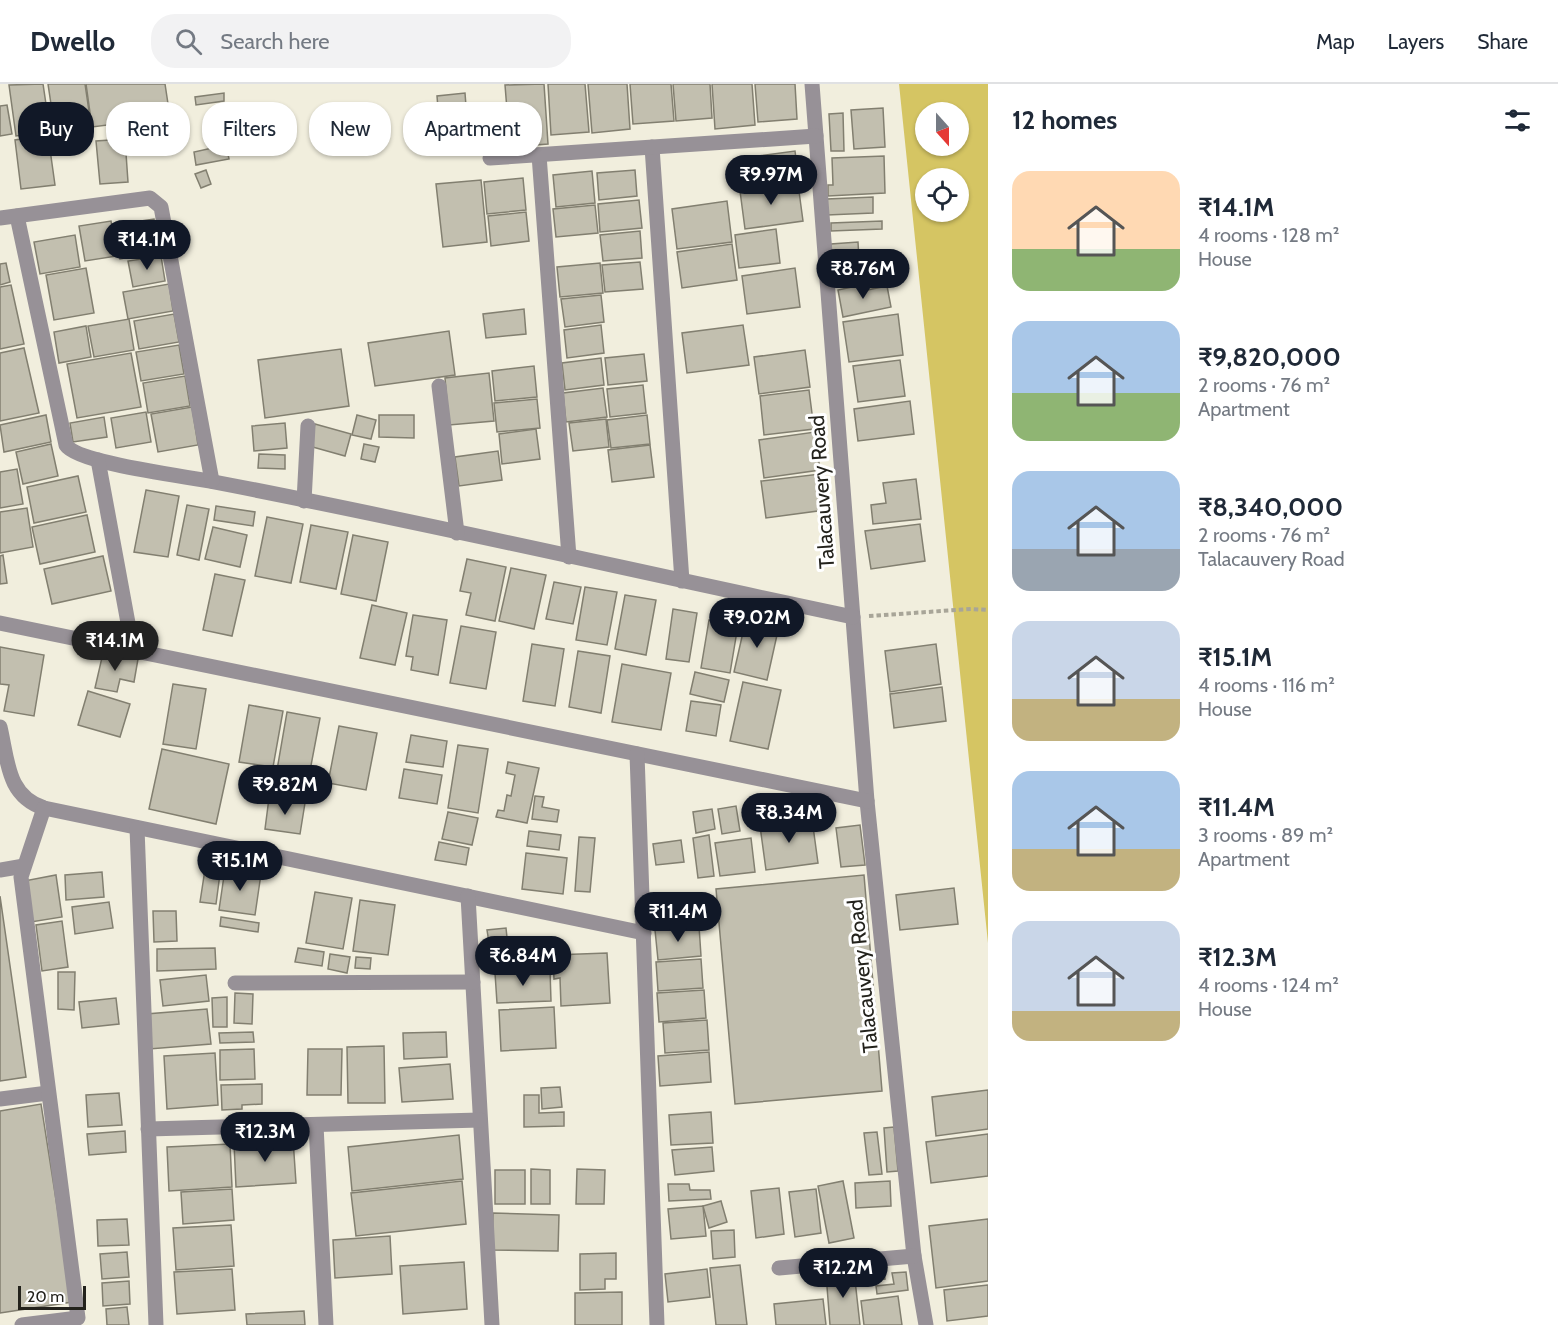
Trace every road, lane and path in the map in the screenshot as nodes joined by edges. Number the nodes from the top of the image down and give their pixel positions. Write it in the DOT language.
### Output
graph roads {
  1 [pos="812,84"];
  2 [pos="816,136"];
  3 [pos="652,147"];
  4 [pos="542,155"];
  5 [pos="523,156"];
  6 [pos="539,156"];
  7 [pos="490,158"];
  8 [pos="17,216"];
  9 [pos="0,218"];
  10 [pos="439,386"];
  11 [pos="308,426"];
  12 [pos="98,460"];
  13 [pos="212,482"];
  14 [pos="304,501"];
  15 [pos="457,534"];
  16 [pos="569,557"];
  17 [pos="682,581"];
  18 [pos="988,610"];
  19 [pos="853,617"];
  20 [pos="0,622"];
  21 [pos="133,650"];
  22 [pos="0,728"];
  23 [pos="637,754"];
  24 [pos="867,801"];
  25 [pos="44,808"];
  26 [pos="138,828"];
  27 [pos="24,866"];
  28 [pos="0,870"];
  29 [pos="468,896"];
  30 [pos="644,933"];
  31 [pos="473,982"];
  32 [pos="235,983"];
  33 [pos="48,1093"];
  34 [pos="0,1099"];
  35 [pos="480,1120"];
  36 [pos="316,1125"];
  37 [pos="148,1129"];
  38 [pos="914,1256"];
  39 [pos="779,1268"];
  40 [pos="22,1325"];
  41 [pos="156,1325"];
  42 [pos="326,1325"];
  43 [pos="492,1325"];
  44 [pos="657,1325"];
  45 [pos="926,1325"];
  1 -- 2 [label="street, Talacauvery Road"];
  2 -- 3 [label="street"];
  2 -- 19 [label="street, Talacauvery Road"];
  3 -- 4 [label="street"];
  3 -- 17 [label="street"];
  5 -- 7 [label="street"];
  6 -- 16 [label="street"];
  8 -- 9 [label="street"];
  8 -- 12 [label="street"];
  8 -- 13 [label="street"];
  10 -- 15 [label="street"];
  11 -- 14 [label="street"];
  12 -- 13 [label="street"];
  12 -- 21 [label="street"];
  13 -- 14 [label="street"];
  14 -- 15 [label="street"];
  15 -- 16 [label="street"];
  16 -- 17 [label="street"];
  17 -- 19 [label="street"];
  18 -- 19 [label="path"];
  19 -- 24 [label="street, Talacauvery Road"];
  20 -- 21 [label="street"];
  21 -- 23 [label="street"];
  22 -- 25 [label="street"];
  23 -- 24 [label="street"];
  23 -- 30 [label="street"];
  24 -- 38 [label="street, Talacauvery Road"];
  25 -- 26 [label="street"];
  25 -- 27 [label="street"];
  26 -- 29 [label="street"];
  26 -- 37 [label="street"];
  27 -- 28 [label="street"];
  27 -- 33 [label="street"];
  29 -- 30 [label="street"];
  29 -- 31 [label="street"];
  30 -- 44 [label="street"];
  31 -- 32 [label="street"];
  31 -- 35 [label="street"];
  33 -- 34 [label="street"];
  33 -- 40 [label="street"];
  35 -- 36 [label="street"];
  35 -- 43 [label="street"];
  36 -- 37 [label="street"];
  36 -- 42 [label="street"];
  37 -- 41 [label="street"];
  38 -- 39 [label="street"];
  38 -- 45 [label="street, Talacauvery Road"];
}
